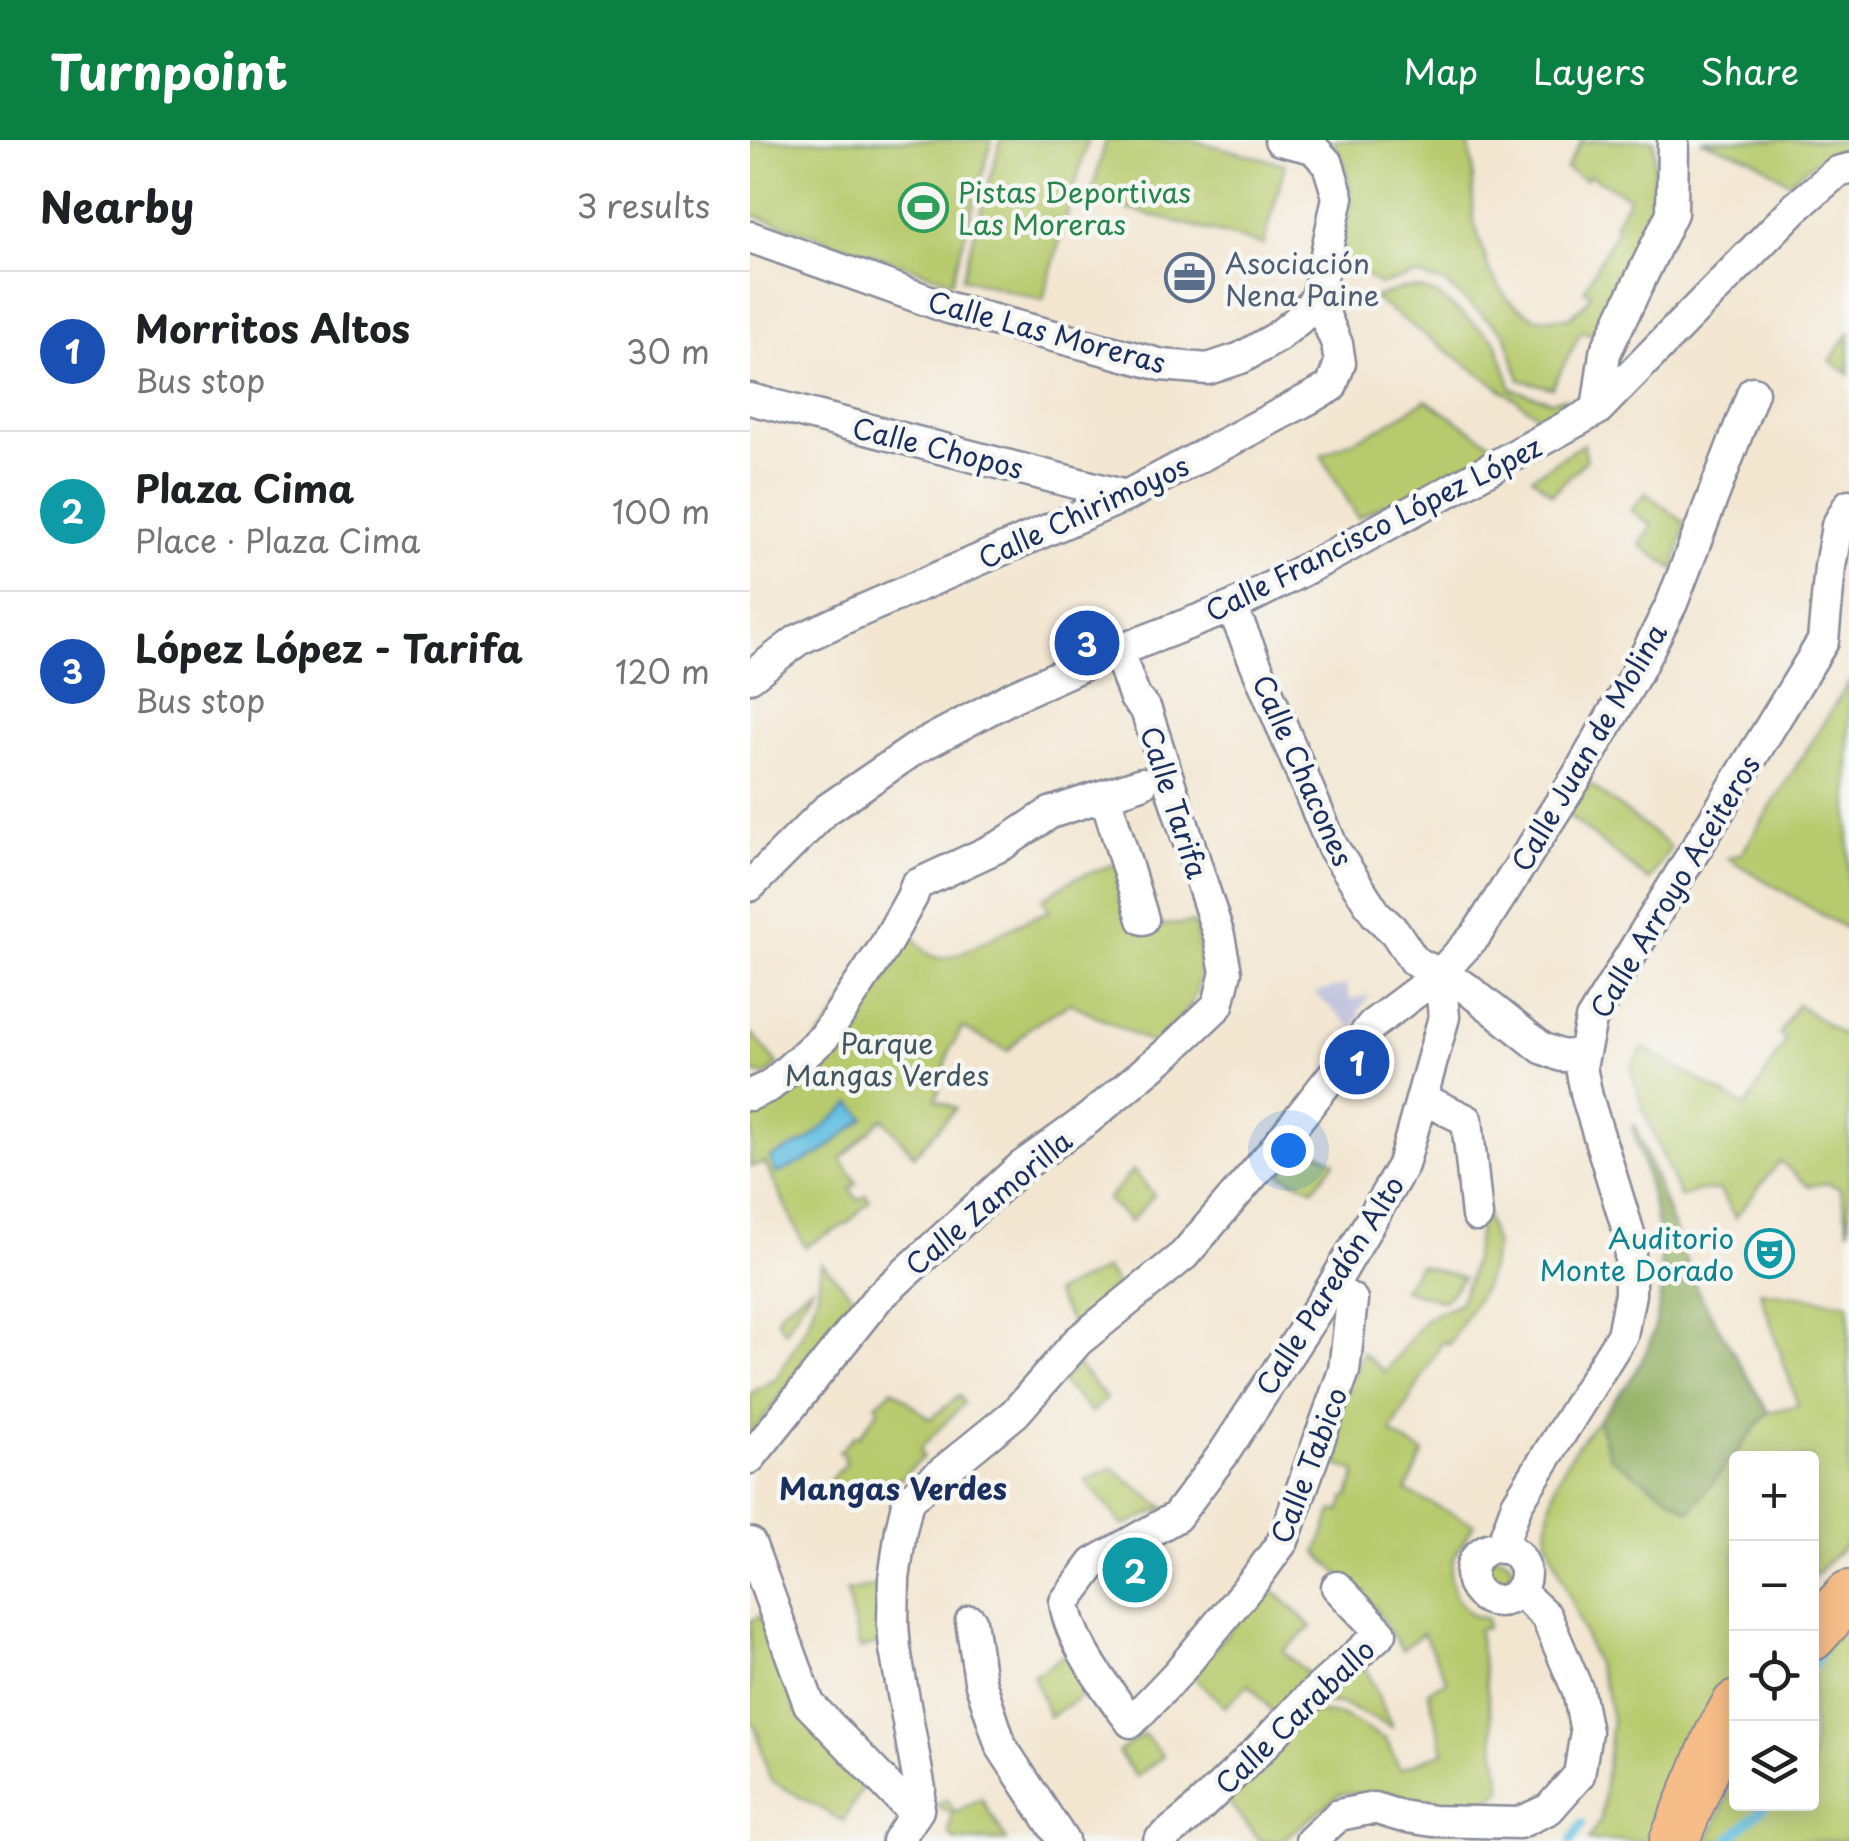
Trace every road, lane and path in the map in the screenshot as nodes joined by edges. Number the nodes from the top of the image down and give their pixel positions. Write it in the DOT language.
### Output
graph roads {
  1 [pos="1280,140"];
  2 [pos="1673,140"];
  3 [pos="1849,169"];
  4 [pos="750,237"];
  5 [pos="1316,297"];
  6 [pos="1753,392"];
  7 [pos="750,399"];
  8 [pos="1597,410"];
  9 [pos="1126,496"];
  10 [pos="1849,506"];
  11 [pos="1232,606"];
  12 [pos="1118,651"];
  13 [pos="750,677"];
  14 [pos="1142,783"];
  15 [pos="1104,795"];
  16 [pos="750,886"];
  17 [pos="1143,919"];
  18 [pos="1225,958"];
  19 [pos="1440,974"];
  20 [pos="1582,1054"];
  21 [pos="750,1095"];
  22 [pos="1423,1099"];
  23 [pos="1476,1216"];
  24 [pos="1332,1286"];
  25 [pos="750,1458"];
  26 [pos="750,1543"];
  27 [pos="1501,1548"];
  28 [pos="1849,1566"];
  29 [pos="1080,1581"];
  30 [pos="1337,1587"];
  31 [pos="1519,1591"];
  32 [pos="1849,1595"];
  33 [pos="1819,1598"];
  34 [pos="971,1622"];
  35 [pos="1817,1631"];
  36 [pos="1729,1716"];
  37 [pos="1729,1757"];
  38 [pos="918,1810"];
  39 [pos="897,1841"];
  40 [pos="1063,1841"];
  41 [pos="1160,1841"];
  42 [pos="1311,1841"];
  43 [pos="1674,1841"];
  44 [pos="1692,1841"];
  1 -- 5 [label="street"];
  2 -- 8 [label="street"];
  3 -- 8 [label="street, Calle Francisco López López"];
  4 -- 5 [label="street, Calle Las Moreras"];
  5 -- 9 [label="street, Calle Chirimoyos"];
  6 -- 19 [label="street, Calle Juan de Molina"];
  7 -- 9 [label="street, Calle Chopos"];
  8 -- 11 [label="street, Calle Francisco López López"];
  9 -- 13 [label="street, Calle Chirimoyos"];
  10 -- 20 [label="street, Calle Arroyo Aceiteros"];
  11 -- 12 [label="street, Calle Francisco López López"];
  11 -- 19 [label="street, Calle Chacones"];
  12 -- 16 [label="street, Calle Francisco López López"];
  12 -- 18 [label="street, Calle Tarifa"];
  14 -- 15 [label="street"];
  15 -- 17 [label="street"];
  15 -- 21 [label="street"];
  18 -- 25 [label="street, Calle Zamorilla"];
  19 -- 20 [label="street, Calle Chacones"];
  19 -- 22 [label="street, Calle Paredón Alto"];
  19 -- 38 [label="street, Calle Juan de Molina"];
  20 -- 27 [label="street, Calle Arroyo Aceiteros"];
  22 -- 23 [label="street"];
  22 -- 24 [label="street, Calle Paredón Alto"];
  24 -- 29 [label="street, Calle Paredón Alto"];
  24 -- 29 [label="street, Calle Tabico"];
  26 -- 38 [label="street"];
  27 -- 31 [label="street"];
  27 -- 31 [label="street"];
  28 -- 33 [label="main road"];
  30 -- 41 [label="street, Calle Caraballo"];
  31 -- 42 [label="street"];
  32 -- 35 [label="main road"];
  34 -- 40 [label="street"];
  36 -- 43 [label="main road"];
  37 -- 44 [label="main road"];
  38 -- 39 [label="street"];
}
